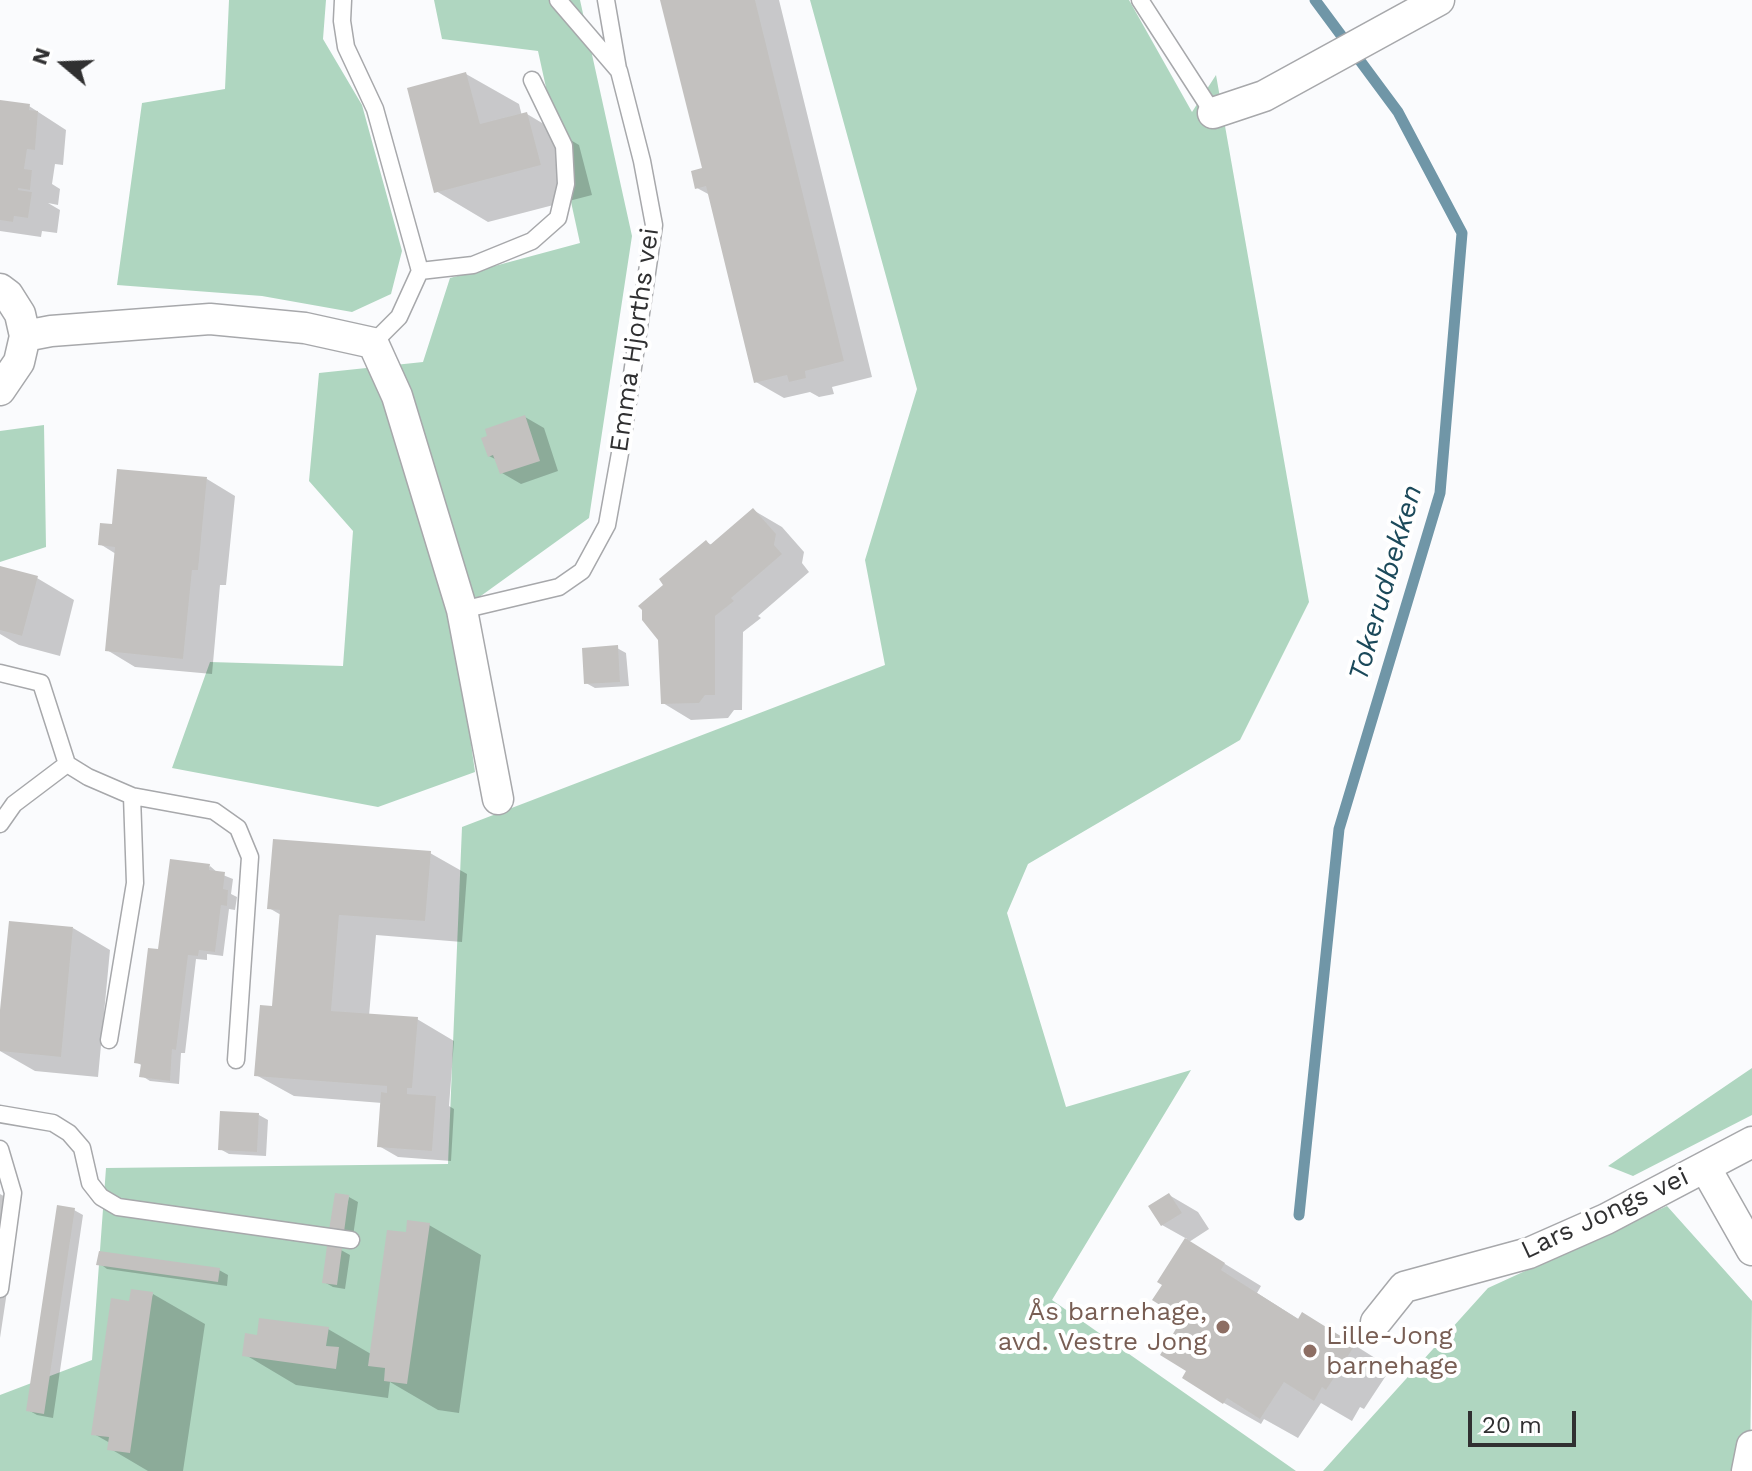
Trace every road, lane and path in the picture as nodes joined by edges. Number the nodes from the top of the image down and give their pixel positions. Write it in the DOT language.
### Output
graph roads {
  1 [pos="343,0"];
  2 [pos="558,0"];
  3 [pos="606,0"];
  4 [pos="1140,0"];
  5 [pos="1439,0"];
  6 [pos="619,71"];
  7 [pos="532,80"];
  8 [pos="1213,113"];
  9 [pos="420,271"];
  10 [pos="0,289"];
  11 [pos="25,336"];
  12 [pos="373,343"];
  13 [pos="0,390"];
  14 [pos="462,610"];
  15 [pos="0,673"];
  16 [pos="67,764"];
  17 [pos="132,796"];
  18 [pos="498,799"];
  19 [pos="0,824"];
  20 [pos="109,1040"];
  21 [pos="236,1060"];
  22 [pos="0,1114"];
  23 [pos="1752,1142"];
  24 [pos="0,1149"];
  25 [pos="1705,1167"];
  26 [pos="351,1240"];
  27 [pos="1752,1250"];
  28 [pos="0,1289"];
  29 [pos="1376,1322"];
  30 [pos="1752,1446"];
  31 [pos="1747,1471"];
  1 -- 9 [label="lane"];
  2 -- 6 [label="lane, Emma Hjorths vei"];
  3 -- 6 [label="lane"];
  4 -- 8 [label="lane"];
  5 -- 8 [label="street"];
  6 -- 14 [label="lane, Emma Hjorths vei"];
  7 -- 9 [label="lane"];
  9 -- 12 [label="lane"];
  10 -- 11 [label="street"];
  11 -- 12 [label="street"];
  11 -- 13 [label="street"];
  12 -- 14 [label="street"];
  14 -- 18 [label="street"];
  15 -- 16 [label="lane"];
  16 -- 17 [label="lane"];
  16 -- 19 [label="lane"];
  17 -- 20 [label="lane"];
  17 -- 21 [label="lane"];
  22 -- 26 [label="lane"];
  23 -- 25 [label="street, Lars Jongs vei"];
  24 -- 28 [label="lane"];
  25 -- 27 [label="street"];
  25 -- 29 [label="street, Lars Jongs vei"];
  30 -- 31 [label="street"];
}
